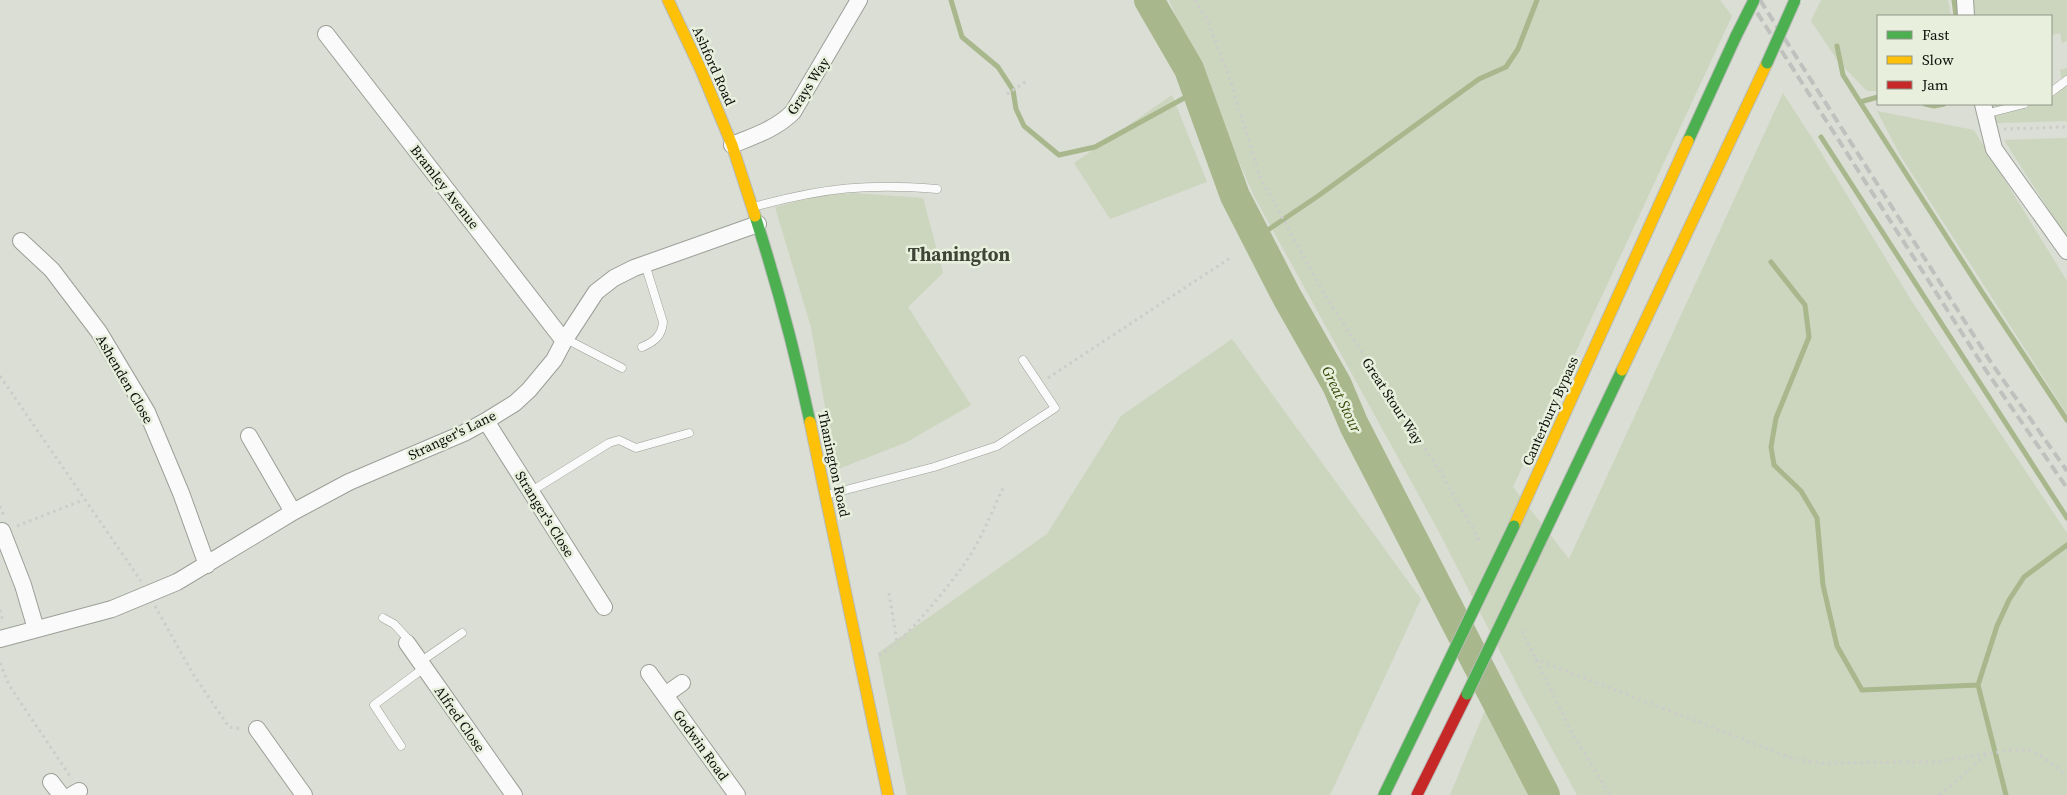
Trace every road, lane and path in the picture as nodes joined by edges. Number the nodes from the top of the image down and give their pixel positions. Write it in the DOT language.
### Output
graph roads {
  1 [pos="668,0"];
  2 [pos="859,0"];
  3 [pos="1195,0"];
  4 [pos="1754,0"];
  5 [pos="1796,0"];
  6 [pos="1965,0"];
  7 [pos="1966,15"];
  8 [pos="326,34"];
  9 [pos="1028,80"];
  10 [pos="2067,80"];
  11 [pos="2052,91"];
  12 [pos="1007,94"];
  13 [pos="2021,105"];
  14 [pos="1986,116"];
  15 [pos="2067,127"];
  16 [pos="732,145"];
  17 [pos="937,190"];
  18 [pos="754,207"];
  19 [pos="758,224"];
  20 [pos="21,241"];
  21 [pos="2067,252"];
  22 [pos="1230,258"];
  23 [pos="645,264"];
  24 [pos="565,340"];
  25 [pos="642,347"];
  26 [pos="1024,360"];
  27 [pos="622,368"];
  28 [pos="0,376"];
  29 [pos="1039,384"];
  30 [pos="486,421"];
  31 [pos="689,433"];
  32 [pos="249,436"];
  33 [pos="1003,488"];
  34 [pos="530,492"];
  35 [pos="824,495"];
  36 [pos="84,500"];
  37 [pos="0,506"];
  38 [pos="293,512"];
  39 [pos="5,527"];
  40 [pos="1484,549"];
  41 [pos="207,565"];
  42 [pos="138,577"];
  43 [pos="142,589"];
  44 [pos="888,593"];
  45 [pos="604,607"];
  46 [pos="0,610"];
  47 [pos="383,618"];
  48 [pos="3,620"];
  49 [pos="1519,625"];
  50 [pos="36,629"];
  51 [pos="462,633"];
  52 [pos="0,639"];
  53 [pos="897,643"];
  54 [pos="407,644"];
  55 [pos="1534,659"];
  56 [pos="859,660"];
  57 [pos="0,663"];
  58 [pos="422,665"];
  59 [pos="649,673"];
  60 [pos="682,683"];
  61 [pos="665,695"];
  62 [pos="263,737"];
  63 [pos="401,746"];
  64 [pos="1986,754"];
  65 [pos="2067,776"];
  66 [pos="75,793"];
  67 [pos="304,795"];
  68 [pos="514,795"];
  69 [pos="737,795"];
  70 [pos="888,795"];
  71 [pos="1384,795"];
  72 [pos="1417,795"];
  73 [pos="1610,795"];
  74 [pos="1940,795"];
  1 -- 16 [label="highway, Ashford Road"];
  2 -- 16 [label="street, Grays Way"];
  3 -- 40 [label="path, Great Stour Way"];
  4 -- 71 [label="highway, Canterbury Bypass, bridge"];
  5 -- 72 [label="highway, bridge"];
  6 -- 7 [label="street"];
  8 -- 24 [label="street, Bramley Avenue"];
  9 -- 12 [label="path"];
  10 -- 11 [label="lane"];
  13 -- 14 [label="lane"];
  14 -- 15 [label="path"];
  14 -- 21 [label="street"];
  16 -- 18 [label="highway, Thanington Road"];
  17 -- 18 [label="lane"];
  18 -- 19 [label="highway, Thanington Road"];
  19 -- 23 [label="street, Stranger's Lane"];
  19 -- 35 [label="highway, Thanington Road"];
  20 -- 41 [label="street, Ashenden Close"];
  22 -- 29 [label="path"];
  23 -- 24 [label="street, Stranger's Lane"];
  23 -- 25 [label="lane"];
  24 -- 27 [label="lane"];
  24 -- 30 [label="street, Stranger's Lane"];
  26 -- 29 [label="lane"];
  28 -- 36 [label="path"];
  29 -- 35 [label="lane"];
  30 -- 34 [label="street, Stranger's Close"];
  30 -- 38 [label="street, Stranger's Lane"];
  31 -- 34 [label="lane"];
  32 -- 38 [label="street"];
  33 -- 53 [label="path"];
  34 -- 45 [label="street, Stranger's Close"];
  35 -- 56 [label="highway, Thanington Road"];
  36 -- 39 [label="path"];
  36 -- 42 [label="path"];
  37 -- 39 [label="path"];
  38 -- 41 [label="street, Stranger's Lane"];
  39 -- 50 [label="street"];
  41 -- 43 [label="street, Stranger's Lane"];
  43 -- 50 [label="street, Stranger's Lane"];
  43 -- 62 [label="path"];
  44 -- 53 [label="path"];
  46 -- 48 [label="path"];
  47 -- 54 [label="lane"];
  49 -- 55 [label="path"];
  50 -- 52 [label="street, Stranger's Lane"];
  51 -- 58 [label="lane"];
  53 -- 56 [label="path"];
  54 -- 58 [label="street, Alfred Close"];
  55 -- 64 [label="path"];
  55 -- 73 [label="path"];
  56 -- 70 [label="highway, Thanington Road"];
  57 -- 66 [label="path"];
  58 -- 63 [label="lane"];
  58 -- 68 [label="street, Alfred Close"];
  59 -- 61 [label="street, Godwin Road"];
  60 -- 61 [label="street, Godwin Road"];
  61 -- 69 [label="street, Godwin Road"];
  62 -- 67 [label="street"];
  64 -- 65 [label="path"];
  64 -- 74 [label="path"];
}
